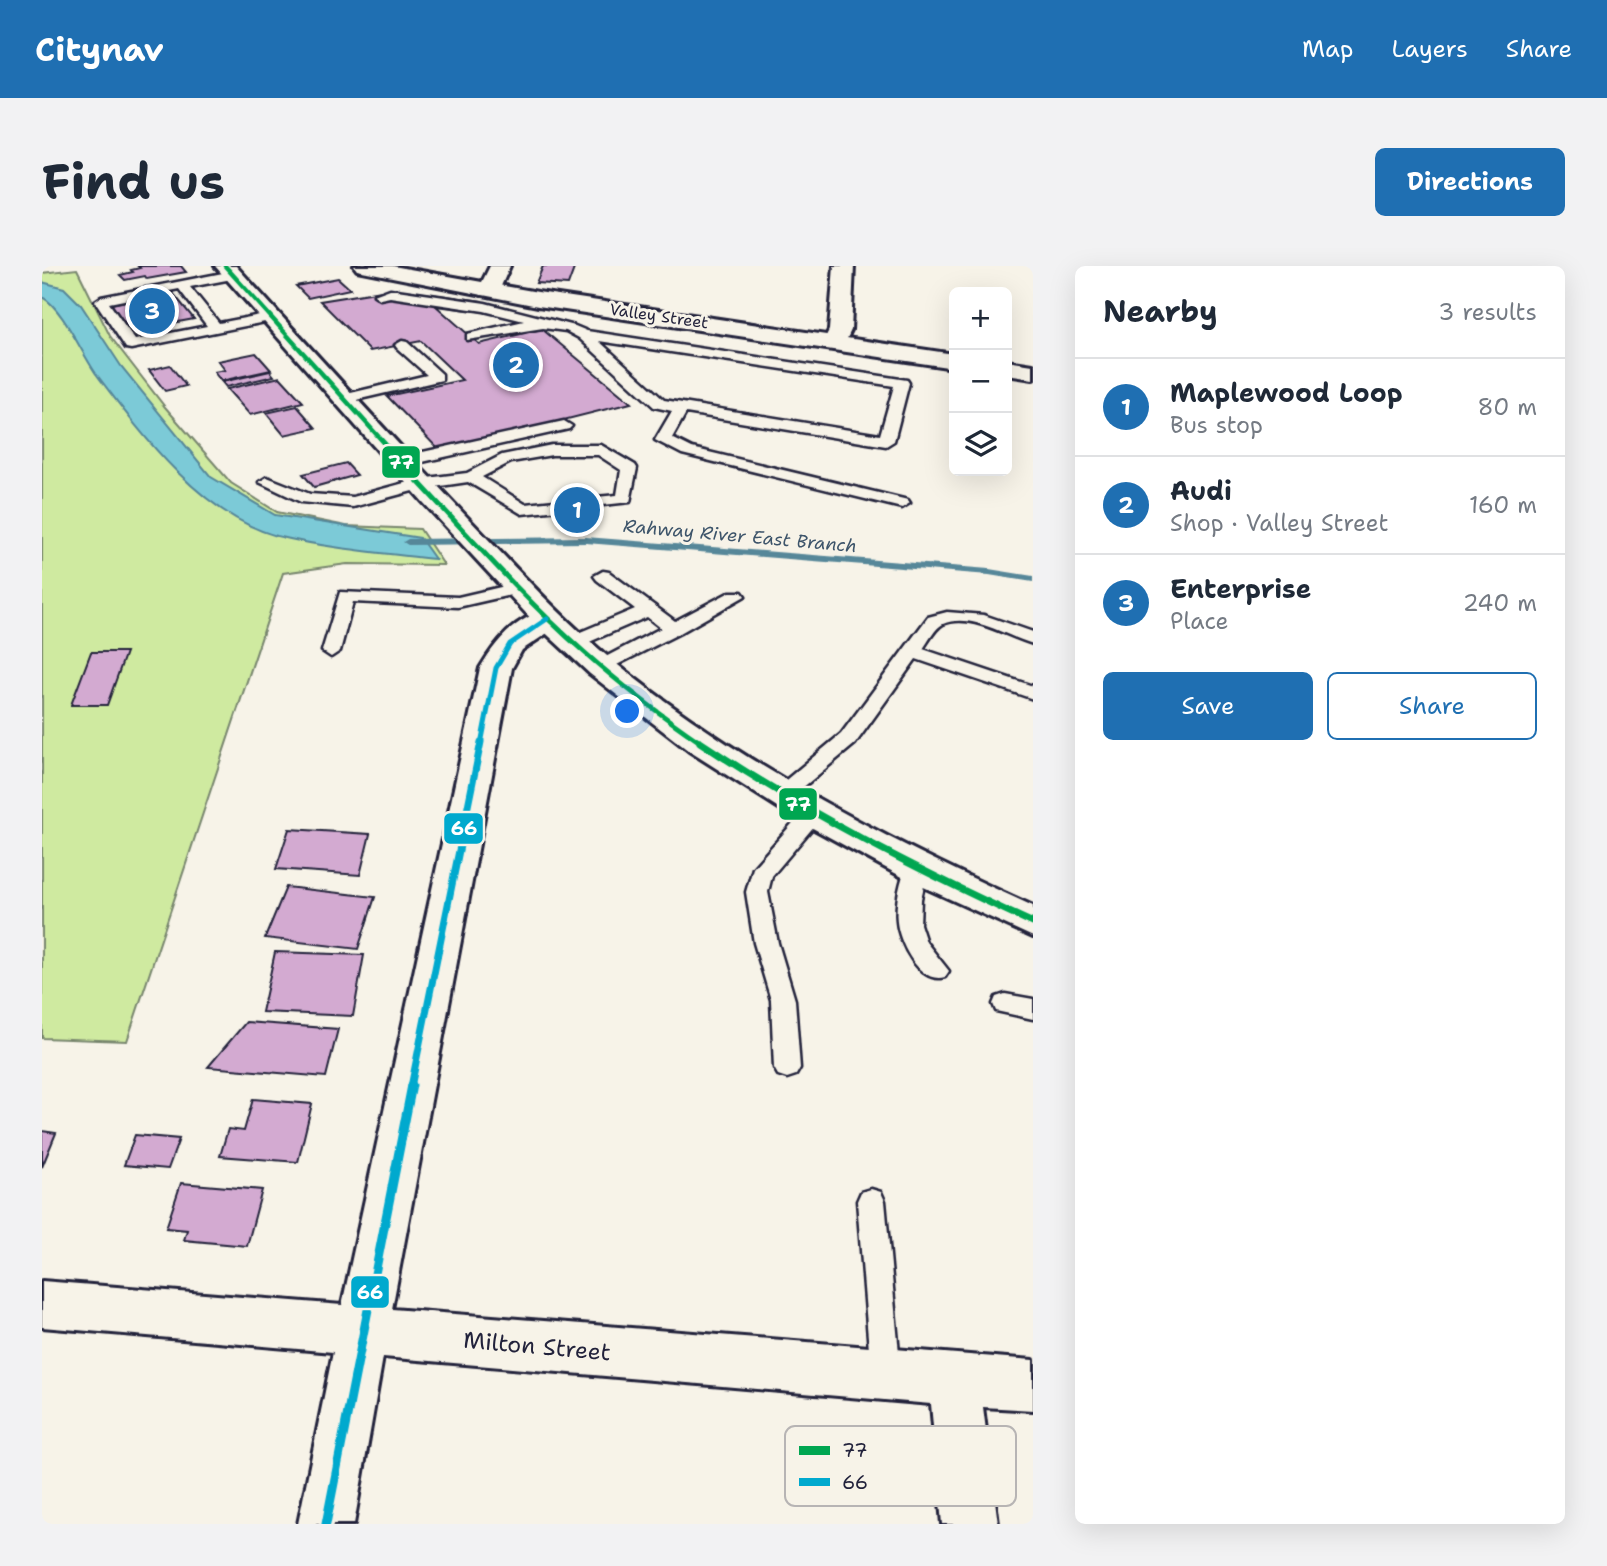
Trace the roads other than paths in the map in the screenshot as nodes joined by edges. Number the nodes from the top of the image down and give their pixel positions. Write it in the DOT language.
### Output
graph roads {
  1 [pos="364,266"];
  2 [pos="499,266"];
  3 [pos="844,266"];
  4 [pos="229,270"];
  5 [pos="182,285"];
  6 [pos="489,290"];
  7 [pos="380,295"];
  8 [pos="586,306"];
  9 [pos="270,317"];
  10 [pos="540,322"];
  11 [pos="216,328"];
  12 [pos="577,331"];
  13 [pos="472,337"];
  14 [pos="835,342"];
  15 [pos="428,348"];
  16 [pos="949,360"];
  17 [pos="425,365"];
  18 [pos="1012,369"];
  19 [pos="822,370"];
  20 [pos="1033,372"];
  21 [pos="338,393"];
  22 [pos="681,408"];
  23 [pos="564,426"];
  24 [pos="400,462"];
  25 [pos="471,477"];
  26 [pos="268,482"];
  27 [pos="419,484"];
  28 [pos="902,503"];
  29 [pos="603,576"];
  30 [pos="509,579"];
  31 [pos="736,596"];
  32 [pos="648,610"];
  33 [pos="674,629"];
  34 [pos="560,630"];
  35 [pos="1033,638"];
  36 [pos="331,651"];
  37 [pos="912,652"];
  38 [pos="601,667"];
  39 [pos="1033,693"];
  40 [pos="782,794"];
  41 [pos="815,812"];
  42 [pos="917,868"];
  43 [pos="1033,923"];
  44 [pos="937,971"];
  45 [pos="1005,1004"];
  46 [pos="1033,1009"];
  47 [pos="788,1068"];
  48 [pos="871,1201"];
  49 [pos="42,1304"];
  50 [pos="362,1332"];
  51 [pos="886,1375"];
  52 [pos="956,1378"];
  53 [pos="1033,1385"];
  54 [pos="958,1426"];
  55 [pos="968,1506"];
  56 [pos="326,1524"];
  57 [pos="970,1524"];
  1 -- 6 [label="main road, Valley Street"];
  2 -- 6 [label="main road"];
  3 -- 14 [label="main road"];
  4 -- 5 [label="lane"];
  4 -- 9 [label="main road"];
  5 -- 11 [label="lane"];
  5 -- 11 [label="lane"];
  6 -- 8 [label="main road, Valley Street"];
  7 -- 10 [label="lane"];
  8 -- 12 [label="lane"];
  8 -- 14 [label="main road, Valley Street"];
  9 -- 11 [label="lane"];
  9 -- 21 [label="main road"];
  10 -- 12 [label="lane"];
  10 -- 13 [label="lane"];
  12 -- 19 [label="lane"];
  12 -- 22 [label="lane"];
  14 -- 16 [label="main road, Valley Street"];
  14 -- 19 [label="lane"];
  15 -- 17 [label="lane"];
  17 -- 21 [label="lane"];
  17 -- 21 [label="lane"];
  18 -- 20 [label="main road"];
  19 -- 22 [label="lane"];
  21 -- 24 [label="main road"];
  22 -- 28 [label="lane"];
  23 -- 24 [label="lane"];
  24 -- 27 [label="main road"];
  25 -- 25 [label="lane"];
  25 -- 27 [label="lane"];
  26 -- 27 [label="lane"];
  27 -- 30 [label="main road"];
  29 -- 32 [label="lane"];
  30 -- 34 [label="main road"];
  30 -- 36 [label="lane"];
  31 -- 33 [label="lane"];
  32 -- 33 [label="lane"];
  32 -- 34 [label="lane"];
  33 -- 38 [label="lane"];
  34 -- 38 [label="main road"];
  34 -- 50 [label="main road"];
  35 -- 37 [label="lane"];
  37 -- 39 [label="lane"];
  37 -- 40 [label="lane"];
  38 -- 40 [label="main road"];
  40 -- 41 [label="main road"];
  41 -- 42 [label="main road"];
  41 -- 47 [label="lane"];
  42 -- 43 [label="main road"];
  42 -- 44 [label="lane"];
  45 -- 46 [label="lane"];
  48 -- 51 [label="lane"];
  49 -- 50 [label="main road, Milton Street"];
  50 -- 51 [label="main road, Milton Street"];
  50 -- 56 [label="main road"];
  51 -- 52 [label="main road, Milton Street"];
  52 -- 53 [label="main road, Milton Street"];
  52 -- 54 [label="main road"];
  55 -- 57 [label="main road"];
}
